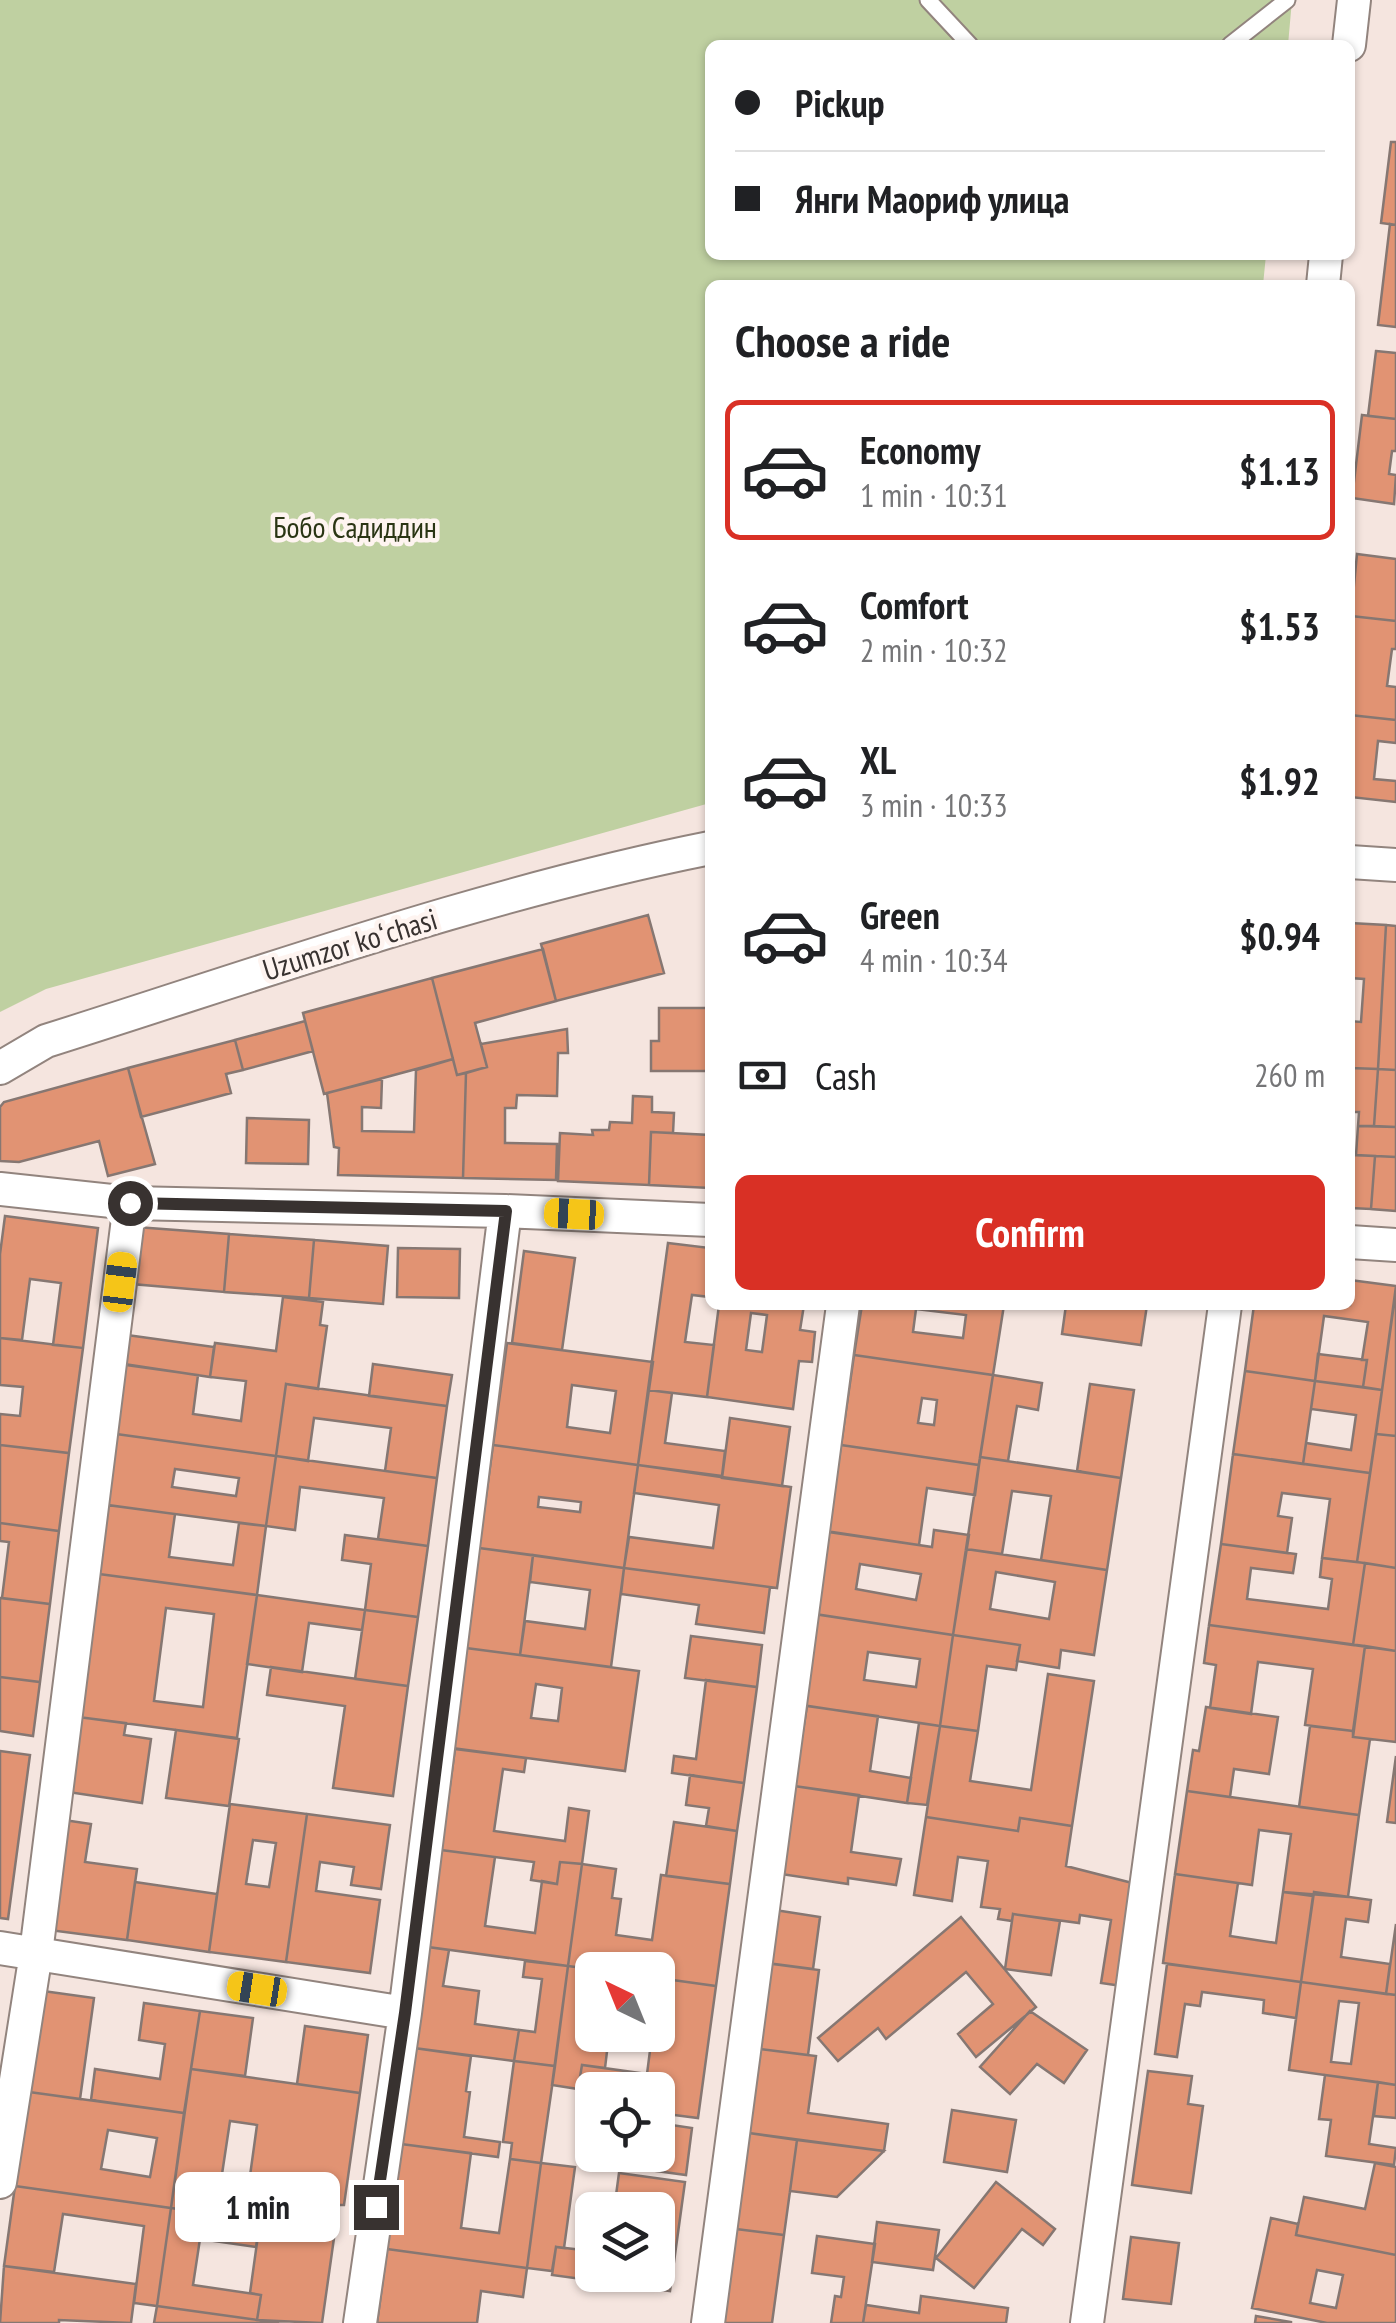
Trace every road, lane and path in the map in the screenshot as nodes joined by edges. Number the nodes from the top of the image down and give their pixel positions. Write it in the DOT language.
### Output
graph roads {
  1 [pos="928,0"];
  2 [pos="1288,0"];
  3 [pos="1354,0"];
  4 [pos="965,40"];
  5 [pos="1236,40"];
  6 [pos="1350,40"];
  7 [pos="705,849"];
  8 [pos="1355,862"];
  9 [pos="1396,865"];
  10 [pos="0,1068"];
  11 [pos="0,1189"];
  12 [pos="130,1203"];
  13 [pos="506,1211"];
  14 [pos="705,1220"];
  15 [pos="1355,1242"];
  16 [pos="1396,1245"];
  17 [pos="842,1310"];
  18 [pos="1224,1310"];
  19 [pos="0,1948"];
  20 [pos="36,1953"];
  21 [pos="405,2013"];
  22 [pos="0,2182"];
  23 [pos="360,2323"];
  24 [pos="708,2323"];
  25 [pos="1087,2323"];
  1 -- 4 [label="lane"];
  2 -- 5 [label="lane"];
  3 -- 6 [label="street"];
  7 -- 10 [label="street, Uzumzor koʻchasi"];
  8 -- 9 [label="street"];
  11 -- 12 [label="street"];
  12 -- 13 [label="street"];
  12 -- 20 [label="street"];
  13 -- 14 [label="street"];
  13 -- 21 [label="street"];
  15 -- 16 [label="street"];
  17 -- 24 [label="street"];
  18 -- 25 [label="street"];
  19 -- 20 [label="street"];
  20 -- 21 [label="street"];
  20 -- 22 [label="street"];
  21 -- 23 [label="street"];
}
